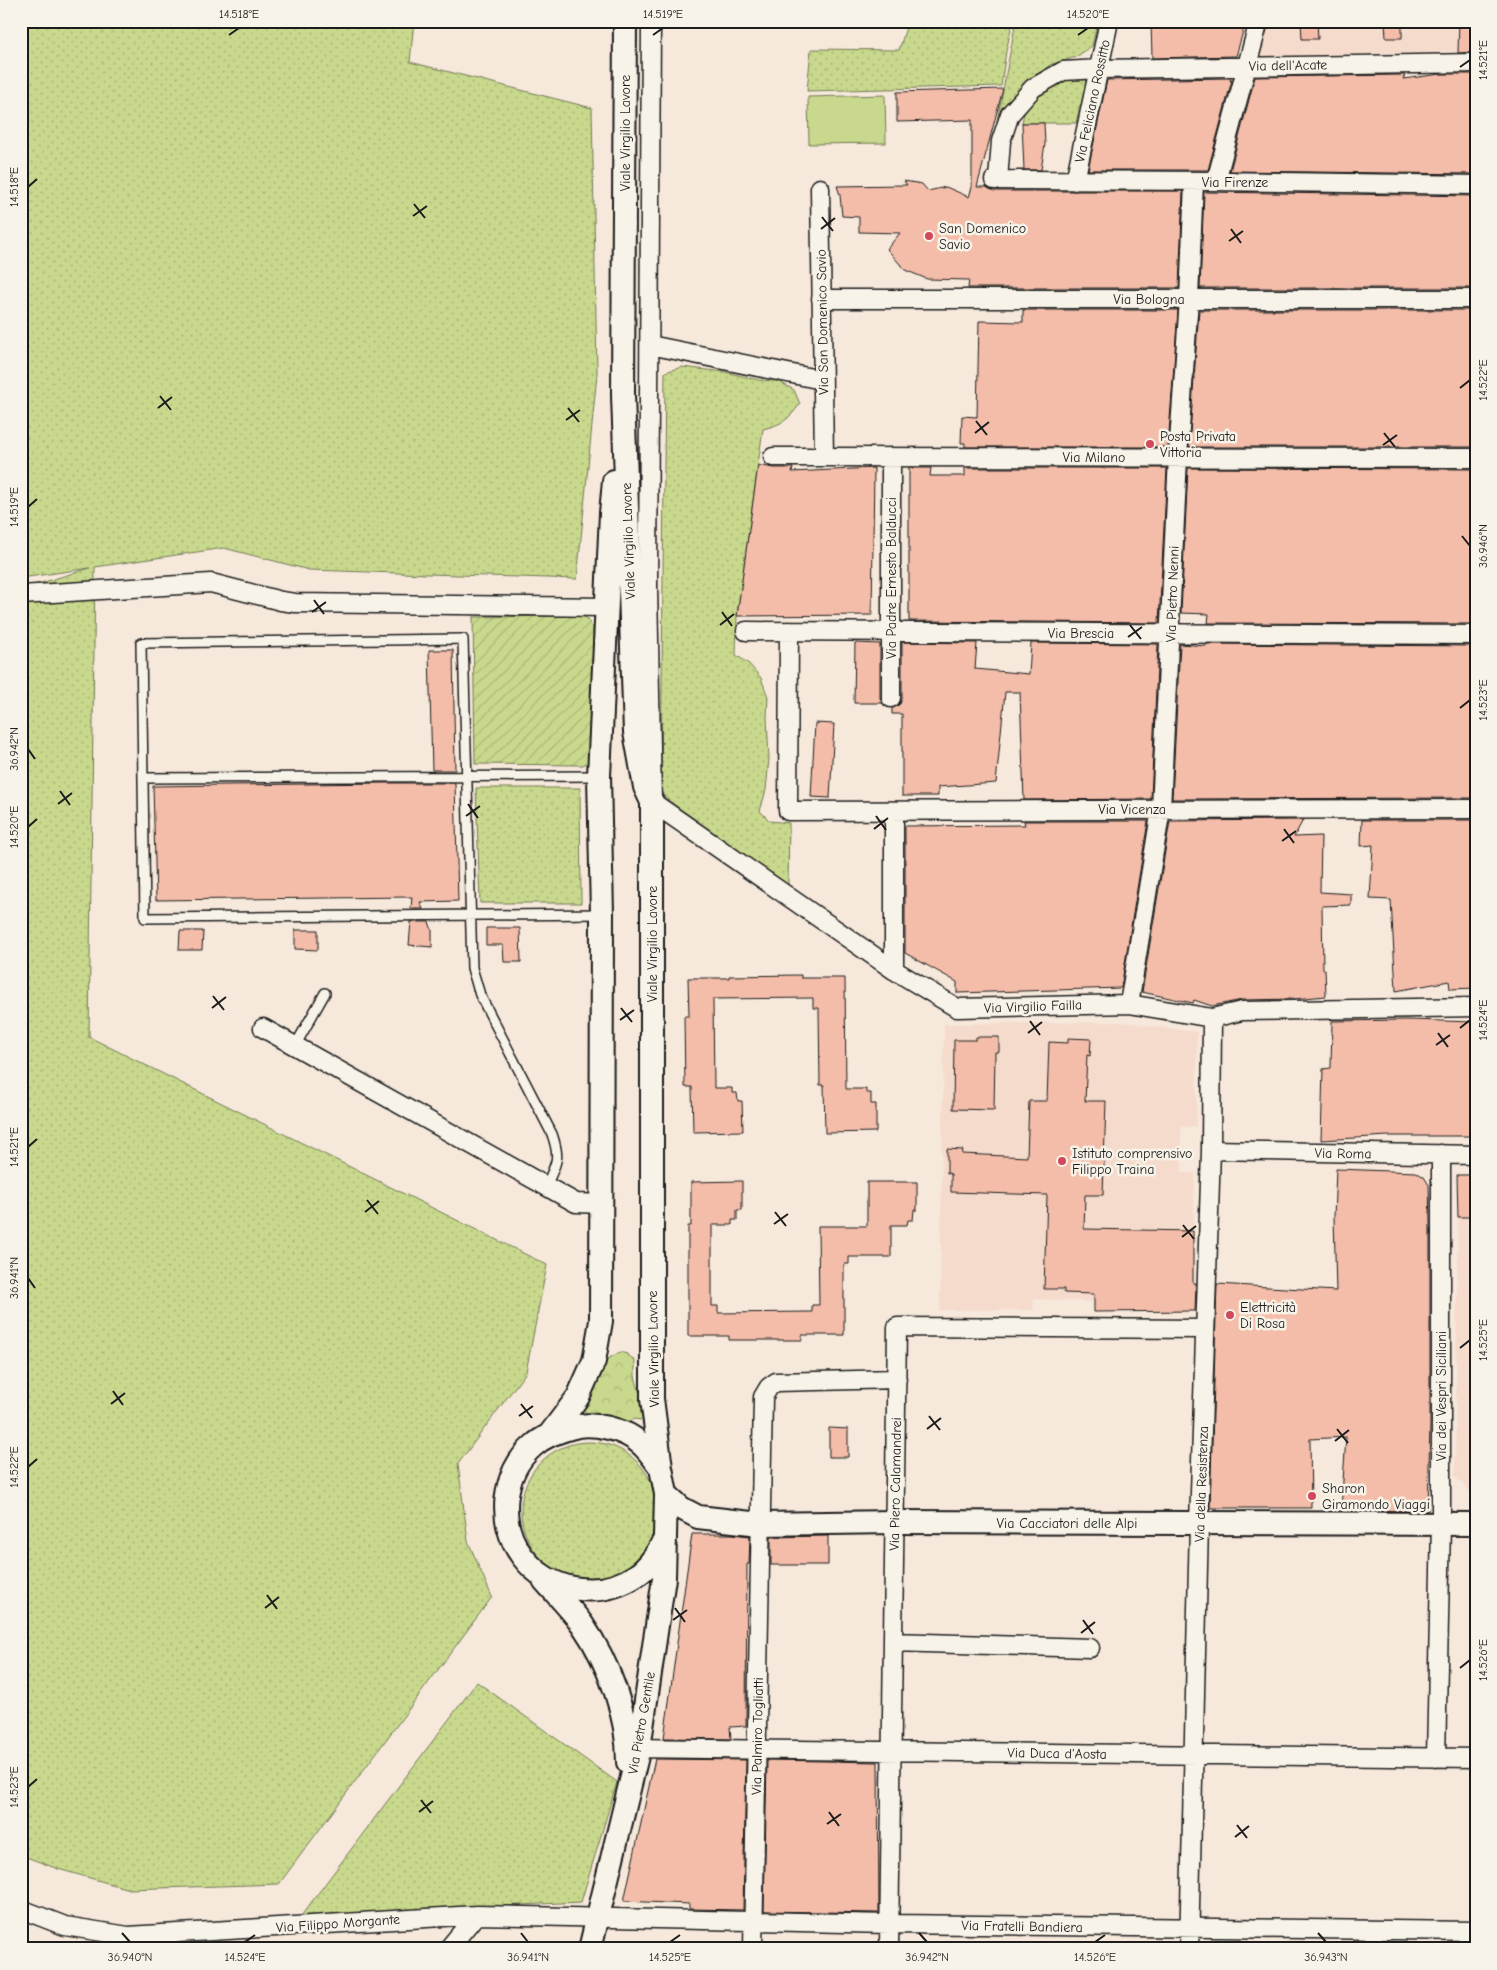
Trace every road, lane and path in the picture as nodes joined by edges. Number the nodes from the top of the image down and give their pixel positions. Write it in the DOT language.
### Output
graph roads {
  1 [pos="625,21"];
  2 [pos="651,21"];
  3 [pos="1109,21"];
  4 [pos="1258,21"];
  5 [pos="1476,63"];
  6 [pos="1246,66"];
  7 [pos="1100,69"];
  8 [pos="996,180"];
  9 [pos="1075,181"];
  10 [pos="1216,181"];
  11 [pos="1194,182"];
  12 [pos="1476,185"];
  13 [pos="820,188"];
  14 [pos="821,299"];
  15 [pos="1188,299"];
  16 [pos="1476,299"];
  17 [pos="650,345"];
  18 [pos="822,380"];
  19 [pos="623,395"];
  20 [pos="773,457"];
  21 [pos="824,457"];
  22 [pos="890,457"];
  23 [pos="1178,457"];
  24 [pos="1476,458"];
  25 [pos="21,595"];
  26 [pos="607,607"];
  27 [pos="746,631"];
  28 [pos="789,631"];
  29 [pos="892,632"];
  30 [pos="1170,633"];
  31 [pos="1476,635"];
  32 [pos="891,698"];
  33 [pos="599,776"];
  34 [pos="143,778"];
  35 [pos="467,778"];
  36 [pos="652,802"];
  37 [pos="1161,809"];
  38 [pos="1476,809"];
  39 [pos="894,811"];
  40 [pos="602,914"];
  41 [pos="471,915"];
  42 [pos="894,970"];
  43 [pos="325,993"];
  44 [pos="1129,1004"];
  45 [pos="1476,1007"];
  46 [pos="1212,1018"];
  47 [pos="263,1028"];
  48 [pos="295,1046"];
  49 [pos="1211,1150"];
  50 [pos="1441,1154"];
  51 [pos="1476,1155"];
  52 [pos="546,1186"];
  53 [pos="602,1204"];
  54 [pos="1205,1330"];
  55 [pos="897,1379"];
  56 [pos="550,1434"];
  57 [pos="661,1468"];
  58 [pos="666,1494"];
  59 [pos="895,1522"];
  60 [pos="760,1524"];
  61 [pos="1199,1524"];
  62 [pos="1440,1524"];
  63 [pos="1476,1524"];
  64 [pos="665,1540"];
  65 [pos="535,1570"];
  66 [pos="893,1642"];
  67 [pos="1090,1648"];
  68 [pos="634,1748"];
  69 [pos="757,1750"];
  70 [pos="891,1751"];
  71 [pos="1194,1755"];
  72 [pos="1436,1758"];
  73 [pos="1476,1758"];
  74 [pos="21,1909"];
  75 [pos="476,1915"];
  76 [pos="599,1918"];
  77 [pos="754,1921"];
  78 [pos="889,1924"];
  79 [pos="1190,1928"];
  80 [pos="1476,1931"];
  81 [pos="448,1949"];
  82 [pos="590,1949"];
  83 [pos="753,1949"];
  84 [pos="889,1949"];
  85 [pos="1189,1949"];
  1 -- 19 [label="street, Viale Virgilio Lavore"];
  2 -- 17 [label="street"];
  3 -- 7 [label="street, Via Feliciano Rossitto"];
  4 -- 6 [label="street"];
  5 -- 6 [label="street, Via dell'Acate"];
  6 -- 7 [label="street, Via dell'Acate"];
  6 -- 10 [label="street"];
  7 -- 8 [label="street, Via dell'Acate"];
  7 -- 9 [label="street, Via Feliciano Rossitto"];
  8 -- 9 [label="street, Via Firenze"];
  9 -- 11 [label="street, Via Firenze"];
  10 -- 11 [label="street, Via Firenze"];
  10 -- 12 [label="street, Via Firenze"];
  11 -- 15 [label="street, Via Pietro Nenni"];
  13 -- 14 [label="street, Via San Domenico Savio"];
  14 -- 15 [label="street, Via Bologna"];
  14 -- 18 [label="street, Via San Domenico Savio"];
  15 -- 16 [label="street, Via Bologna"];
  15 -- 23 [label="street, Via Pietro Nenni"];
  17 -- 18 [label="street"];
  17 -- 36 [label="street"];
  18 -- 21 [label="street, Via San Domenico Savio"];
  19 -- 26 [label="street, Viale Virgilio Lavore"];
  19 -- 36 [label="street, Viale Virgilio Lavore"];
  20 -- 21 [label="street, Via Milano"];
  21 -- 22 [label="street, Via Milano"];
  22 -- 23 [label="street, Via Milano"];
  22 -- 29 [label="street, Via Padre Ernesto Balducci"];
  23 -- 24 [label="street, Via Milano"];
  23 -- 30 [label="street, Via Pietro Nenni"];
  25 -- 26 [label="street"];
  26 -- 33 [label="street, Viale Virgilio Lavore"];
  27 -- 28 [label="street, Via Brescia"];
  28 -- 29 [label="street, Via Brescia"];
  28 -- 39 [label="street, Via Vicenza"];
  29 -- 30 [label="street, Via Brescia"];
  29 -- 32 [label="street, Via Padre Ernesto Balducci"];
  30 -- 31 [label="street, Via Brescia"];
  30 -- 37 [label="street, Via Pietro Nenni"];
  33 -- 35 [label="lane"];
  33 -- 40 [label="street, Viale Virgilio Lavore"];
  34 -- 35 [label="lane"];
  34 -- 35 [label="lane"];
  34 -- 41 [label="lane"];
  35 -- 41 [label="lane"];
  36 -- 42 [label="street, Via Virgilio Failla"];
  36 -- 57 [label="street, Viale Virgilio Lavore"];
  37 -- 38 [label="street, Via Vicenza"];
  37 -- 39 [label="street, Via Vicenza"];
  37 -- 44 [label="street, Via Pietro Nenni"];
  39 -- 42 [label="street"];
  40 -- 41 [label="lane"];
  40 -- 53 [label="street, Viale Virgilio Lavore"];
  41 -- 52 [label="lane"];
  42 -- 44 [label="street, Via Virgilio Failla"];
  43 -- 48 [label="lane"];
  44 -- 46 [label="street, Via Virgilio Failla"];
  45 -- 46 [label="street, Via Virgilio Failla"];
  46 -- 49 [label="street, Via della Resistenza"];
  47 -- 48 [label="street"];
  48 -- 52 [label="street"];
  49 -- 50 [label="street, Via Roma"];
  49 -- 54 [label="street, Via della Resistenza"];
  50 -- 51 [label="street, Via Roma"];
  50 -- 62 [label="street, Via dei Vespri Siciliani"];
  52 -- 53 [label="street"];
  53 -- 56 [label="street, Viale Virgilio Lavore"];
  54 -- 55 [label="street, Via Piero Calamandrei"];
  54 -- 61 [label="street, Via della Resistenza"];
  55 -- 59 [label="street, Via Piero Calamandrei"];
  55 -- 60 [label="street, Via Palmiro Togliatti"];
  56 -- 57 [label="street"];
  56 -- 65 [label="street"];
  57 -- 58 [label="street, Viale Virgilio Lavore"];
  58 -- 60 [label="street, Via Cacciatori delle Alpi"];
  58 -- 64 [label="street, Via Pietro Gentile"];
  59 -- 60 [label="street, Via Cacciatori delle Alpi"];
  59 -- 61 [label="street, Via Cacciatori delle Alpi"];
  59 -- 66 [label="street, Via Piero Calamandrei"];
  60 -- 69 [label="street, Via Palmiro Togliatti"];
  61 -- 62 [label="street, Via Cacciatori delle Alpi"];
  61 -- 71 [label="street, Via della Resistenza"];
  62 -- 63 [label="street, Via Cacciatori delle Alpi"];
  62 -- 72 [label="street, Via dei Vespri Siciliani"];
  64 -- 65 [label="street"];
  64 -- 68 [label="street, Via Pietro Gentile"];
  65 -- 68 [label="street"];
  66 -- 67 [label="street"];
  66 -- 70 [label="street, Via Piero Calamandrei"];
  68 -- 69 [label="street, Via Duca d'Aosta"];
  68 -- 76 [label="street, Via Pietro Gentile"];
  69 -- 70 [label="street, Via Duca d'Aosta"];
  69 -- 77 [label="street, Via Palmiro Togliatti"];
  70 -- 71 [label="street, Via Duca d'Aosta"];
  70 -- 78 [label="street, Via Piero Calamandrei"];
  71 -- 72 [label="street, Via Duca d'Aosta"];
  71 -- 79 [label="street, Via della Resistenza"];
  72 -- 73 [label="street, Via Duca d'Aosta"];
  74 -- 75 [label="street, Via Filippo Morgante"];
  75 -- 76 [label="street, Via Filippo Morgante"];
  75 -- 81 [label="street"];
  76 -- 77 [label="street, Via Fratelli Bandiera"];
  76 -- 82 [label="street, Via Pietro Gentile"];
  77 -- 78 [label="street, Via Fratelli Bandiera"];
  77 -- 83 [label="street, Via Palmiro Togliatti"];
  78 -- 79 [label="street, Via Fratelli Bandiera"];
  78 -- 84 [label="street, Via Piero Calamandrei"];
  79 -- 80 [label="street, Via Fratelli Bandiera"];
  79 -- 85 [label="street, Via della Resistenza"];
}
